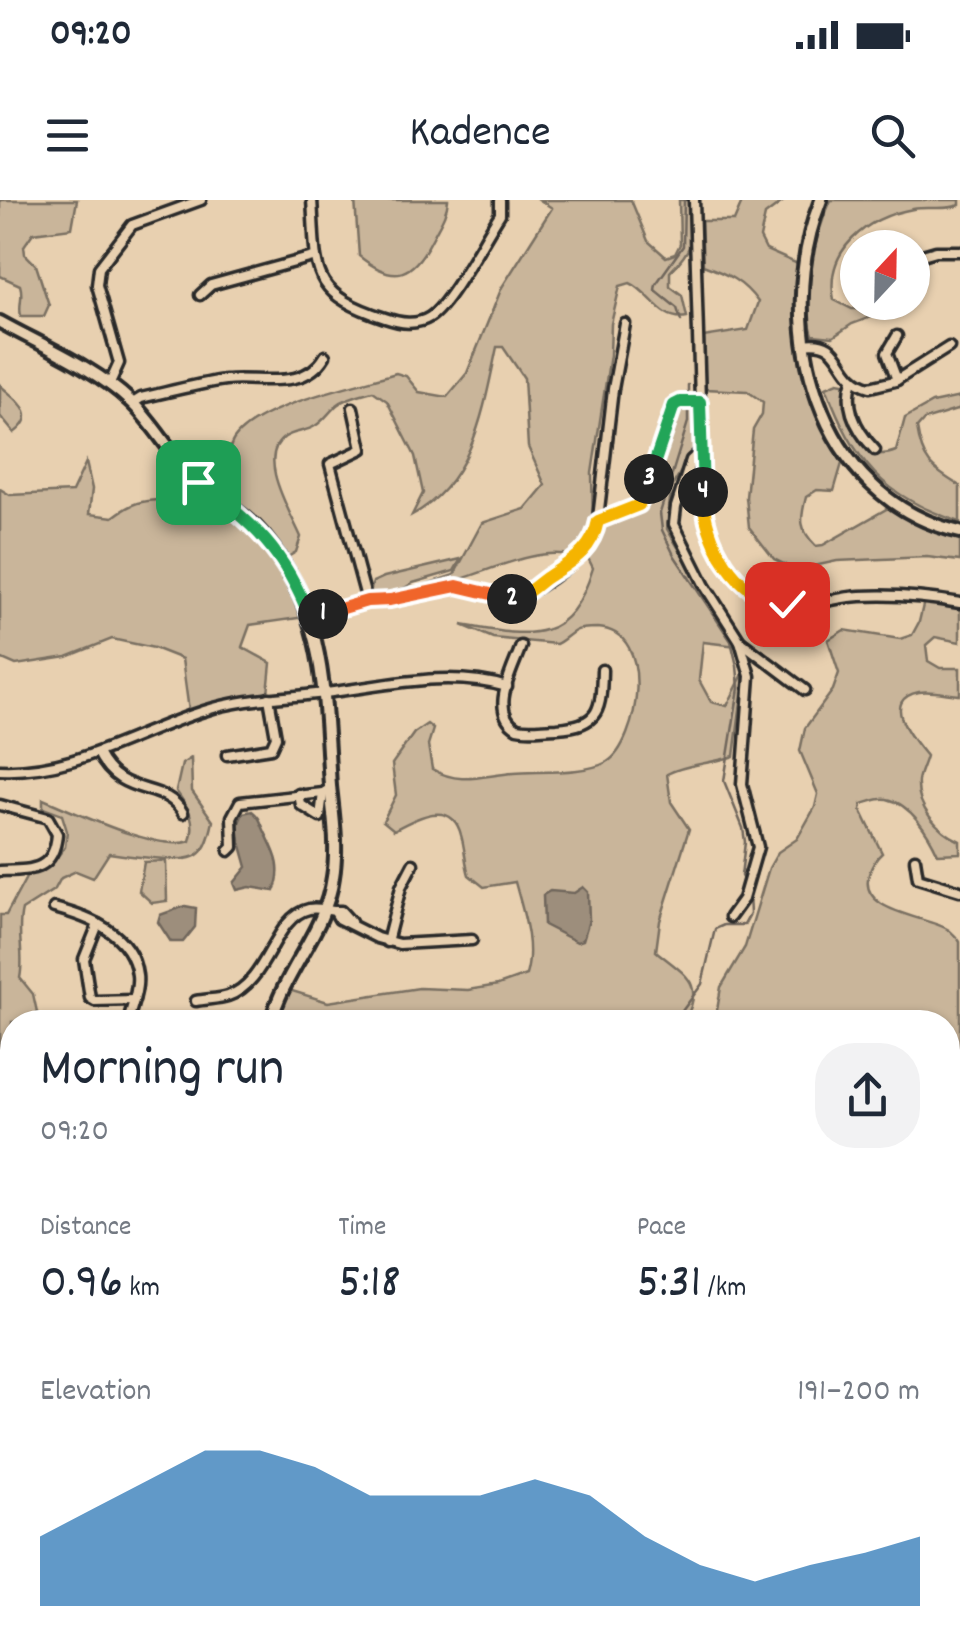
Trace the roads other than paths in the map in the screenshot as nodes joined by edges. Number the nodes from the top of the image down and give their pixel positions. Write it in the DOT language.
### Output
graph roads {
  1 [pos="201,200"];
  2 [pos="312,200"];
  3 [pos="694,200"];
  4 [pos="821,200"];
  5 [pos="500,201"];
  6 [pos="960,251"];
  7 [pos="930,253"];
  8 [pos="314,257"];
  9 [pos="200,295"];
  10 [pos="0,322"];
  11 [pos="626,324"];
  12 [pos="897,336"];
  13 [pos="804,344"];
  14 [pos="949,347"];
  15 [pos="325,356"];
  16 [pos="853,380"];
  17 [pos="897,380"];
  18 [pos="110,385"];
  19 [pos="697,402"];
  20 [pos="133,403"];
  21 [pos="353,408"];
  22 [pos="876,450"];
  23 [pos="701,451"];
  24 [pos="598,521"];
  25 [pos="960,532"];
  26 [pos="367,601"];
  27 [pos="960,604"];
  28 [pos="310,618"];
  29 [pos="740,641"];
  30 [pos="521,646"];
  31 [pos="602,670"];
  32 [pos="506,687"];
  33 [pos="805,690"];
  34 [pos="325,693"];
  35 [pos="269,698"];
  36 [pos="98,753"];
  37 [pos="227,754"];
  38 [pos="0,770"];
  39 [pos="327,790"];
  40 [pos="299,794"];
  41 [pos="0,805"];
  42 [pos="184,813"];
  43 [pos="229,851"];
  44 [pos="915,859"];
  45 [pos="413,864"];
  46 [pos="0,871"];
  47 [pos="960,891"];
  48 [pos="54,908"];
  49 [pos="330,911"];
  50 [pos="730,917"];
  51 [pos="98,924"];
  52 [pos="472,940"];
  53 [pos="387,942"];
  54 [pos="134,1000"];
  55 [pos="196,1001"];
  56 [pos="131,1010"];
  57 [pos="275,1010"];
  1 -- 18 [label="street"];
  2 -- 8 [label="street"];
  3 -- 19 [label="street"];
  4 -- 13 [label="street"];
  5 -- 8 [label="street"];
  6 -- 7 [label="street"];
  8 -- 9 [label="street"];
  10 -- 18 [label="street"];
  11 -- 24 [label="street"];
  12 -- 17 [label="street"];
  13 -- 16 [label="street"];
  13 -- 25 [label="street"];
  14 -- 17 [label="street"];
  15 -- 20 [label="street"];
  16 -- 17 [label="street"];
  16 -- 22 [label="street"];
  18 -- 20 [label="street"];
  19 -- 23 [label="street"];
  19 -- 24 [label="street"];
  20 -- 28 [label="street"];
  21 -- 26 [label="street"];
  23 -- 27 [label="street"];
  23 -- 29 [label="street"];
  24 -- 26 [label="street"];
  26 -- 28 [label="street"];
  28 -- 34 [label="street"];
  29 -- 33 [label="street"];
  29 -- 50 [label="street"];
  30 -- 32 [label="street"];
  31 -- 32 [label="street"];
  32 -- 34 [label="street"];
  34 -- 35 [label="street"];
  34 -- 39 [label="street"];
  35 -- 36 [label="street"];
  35 -- 37 [label="street"];
  36 -- 38 [label="street"];
  36 -- 42 [label="street"];
  39 -- 40 [label="street"];
  39 -- 40 [label="street"];
  39 -- 49 [label="street"];
  40 -- 43 [label="street"];
  41 -- 46 [label="street"];
  44 -- 47 [label="street"];
  45 -- 53 [label="street"];
  48 -- 51 [label="street"];
  49 -- 53 [label="street"];
  49 -- 55 [label="street"];
  49 -- 57 [label="street"];
  51 -- 54 [label="street"];
  51 -- 54 [label="street"];
  52 -- 53 [label="street"];
  54 -- 56 [label="street"];
}
